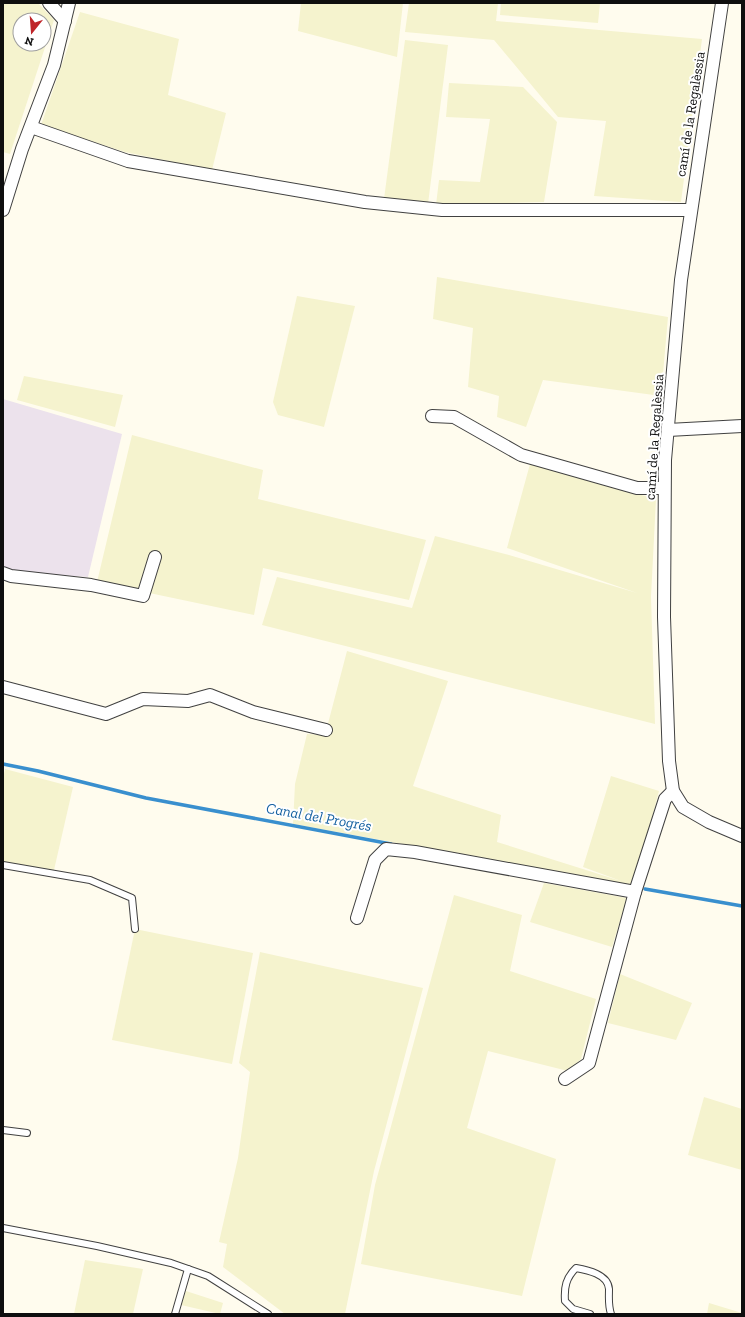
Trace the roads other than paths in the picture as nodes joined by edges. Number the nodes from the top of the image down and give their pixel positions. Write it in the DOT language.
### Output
graph roads {
  1 [pos="49,3"];
  2 [pos="70,3"];
  3 [pos="722,3"];
  4 [pos="65,21"];
  5 [pos="31,127"];
  6 [pos="3,210"];
  7 [pos="691,210"];
  8 [pos="432,416"];
  9 [pos="742,426"];
  10 [pos="668,430"];
  11 [pos="664,488"];
  12 [pos="155,557"];
  13 [pos="3,573"];
  14 [pos="3,687"];
  15 [pos="326,730"];
  16 [pos="673,791"];
  17 [pos="742,836"];
  18 [pos="3,865"];
  19 [pos="635,892"];
  20 [pos="357,918"];
  21 [pos="135,929"];
  22 [pos="565,1079"];
  23 [pos="3,1130"];
  24 [pos="27,1133"];
  25 [pos="3,1228"];
  26 [pos="188,1269"];
  27 [pos="175,1314"];
  28 [pos="268,1314"];
  29 [pos="590,1314"];
  30 [pos="611,1314"];
  1 -- 4 [label="street"];
  2 -- 4 [label="street"];
  3 -- 7 [label="street, camí de la Regalèssia"];
  4 -- 5 [label="street"];
  5 -- 6 [label="street"];
  5 -- 7 [label="street"];
  7 -- 10 [label="street, camí de la Regalèssia"];
  8 -- 11 [label="street"];
  9 -- 10 [label="street"];
  10 -- 11 [label="street, camí de la Regalèssia"];
  11 -- 16 [label="street, camí de la Regalèssia"];
  12 -- 13 [label="street"];
  14 -- 15 [label="street"];
  16 -- 17 [label="street, camí de la Regalèssia"];
  16 -- 19 [label="street"];
  18 -- 21 [label="lane"];
  19 -- 20 [label="street"];
  19 -- 22 [label="street"];
  23 -- 24 [label="lane"];
  25 -- 26 [label="lane"];
  26 -- 27 [label="lane"];
  26 -- 28 [label="lane"];
  29 -- 30 [label="lane"];
}
